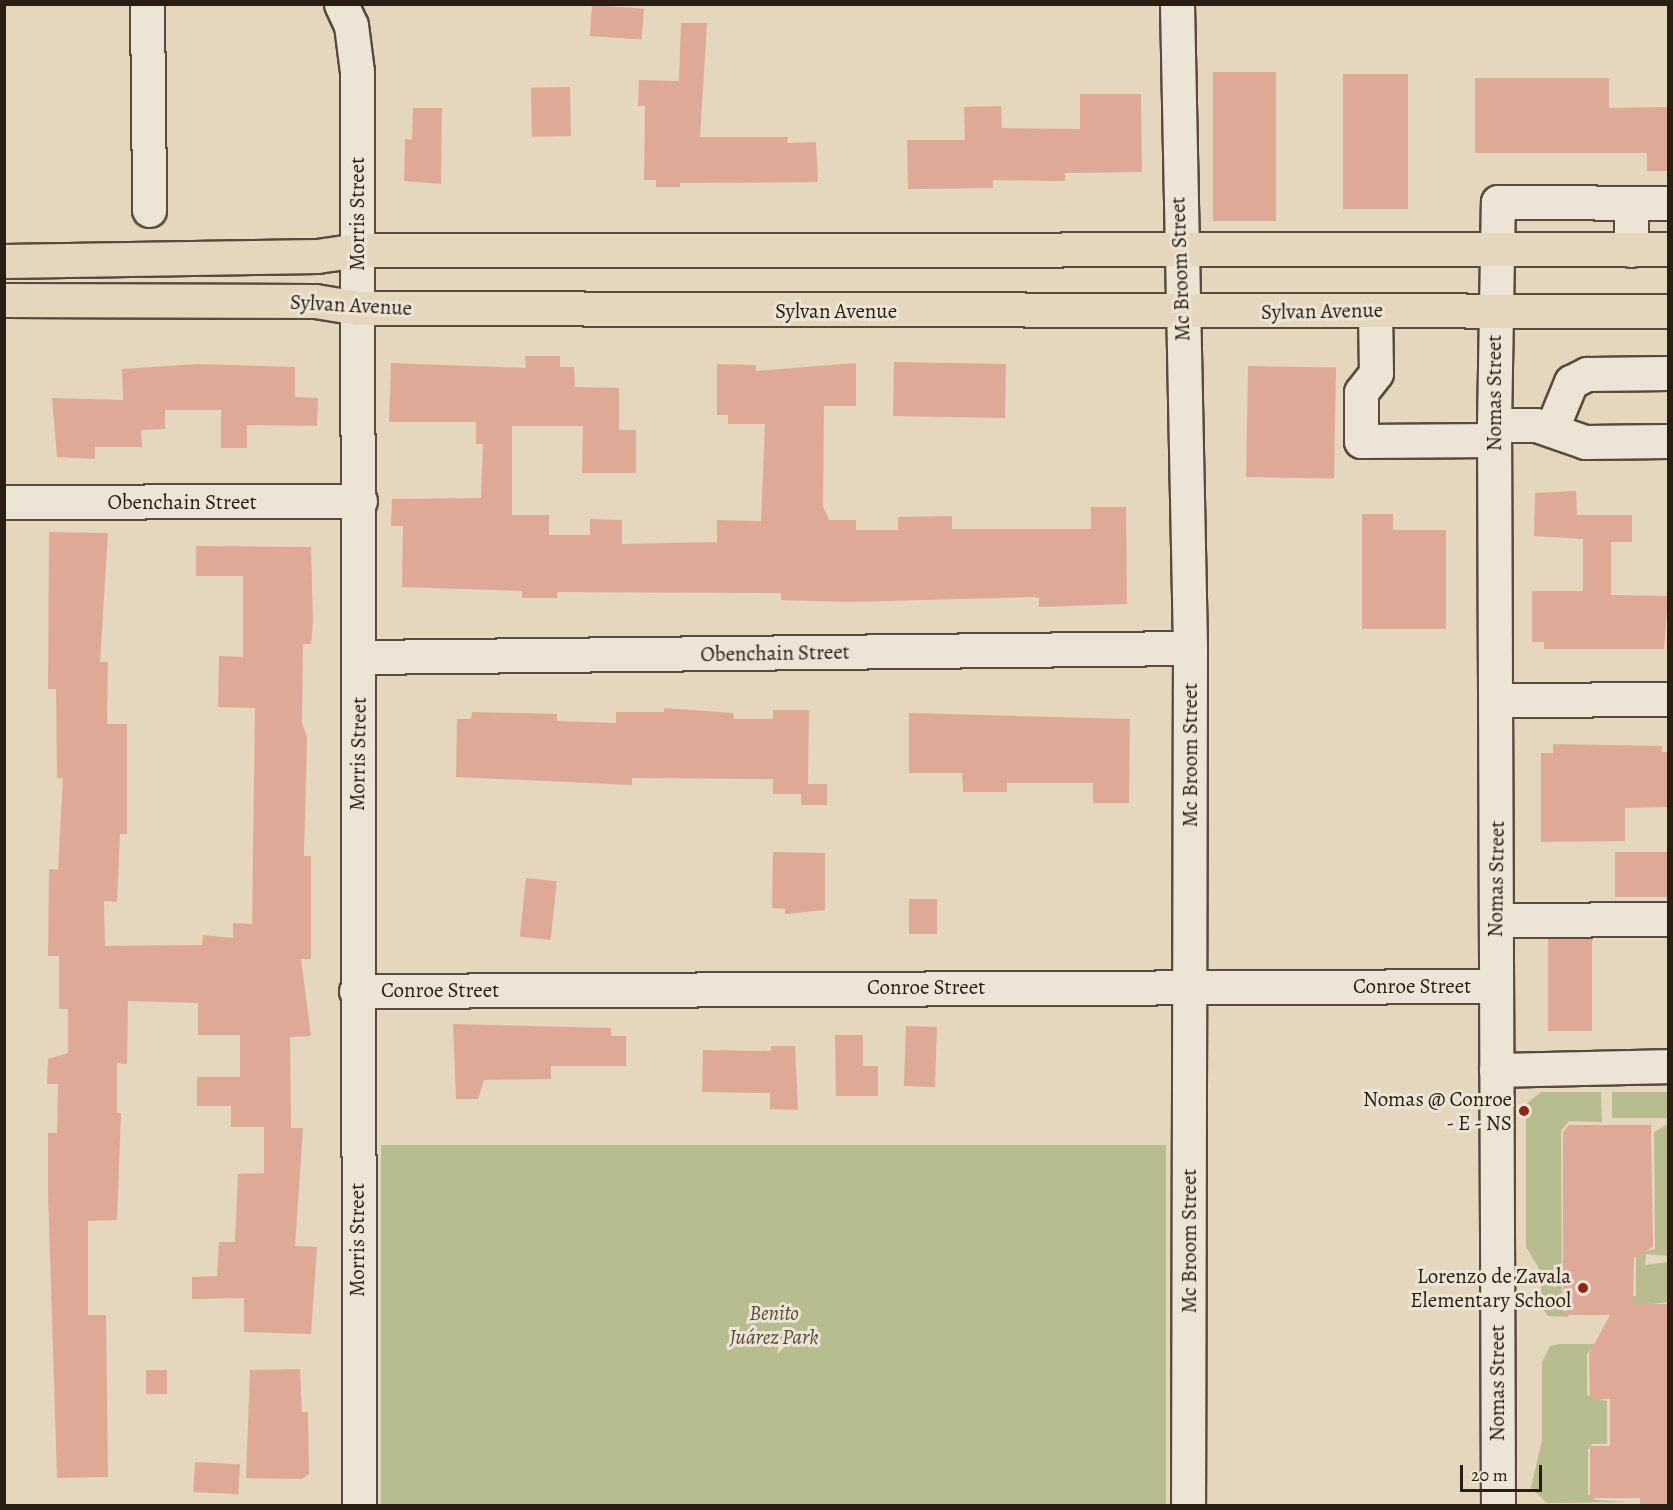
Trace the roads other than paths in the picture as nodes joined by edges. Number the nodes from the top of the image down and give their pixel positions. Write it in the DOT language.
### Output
graph roads {
  1 [pos="147,4"];
  2 [pos="341,4"];
  3 [pos="1177,4"];
  4 [pos="1631,202"];
  5 [pos="1668,203"];
  6 [pos="149,210"];
  7 [pos="1668,249"];
  8 [pos="358,250"];
  9 [pos="1631,250"];
  10 [pos="1496,252"];
  11 [pos="1178,254"];
  12 [pos="4,261"];
  13 [pos="4,300"];
  14 [pos="358,308"];
  15 [pos="1376,310"];
  16 [pos="1495,310"];
  17 [pos="1668,311"];
  18 [pos="1181,313"];
  19 [pos="1668,373"];
  20 [pos="1552,429"];
  21 [pos="1494,432"];
  22 [pos="1668,441"];
  23 [pos="360,501"];
  24 [pos="4,502"];
  25 [pos="1190,648"];
  26 [pos="359,657"];
  27 [pos="1668,699"];
  28 [pos="1497,700"];
  29 [pos="1668,919"];
  30 [pos="1497,920"];
  31 [pos="1189,986"];
  32 [pos="1496,986"];
  33 [pos="356,991"];
  34 [pos="1668,1066"];
  35 [pos="1496,1070"];
  36 [pos="359,1506"];
  37 [pos="1188,1506"];
  38 [pos="1498,1506"];
  1 -- 6 [label="street"];
  2 -- 8 [label="street, Morris Street"];
  3 -- 11 [label="street, Mc Broom Street"];
  4 -- 5 [label="street"];
  4 -- 9 [label="street"];
  4 -- 10 [label="street, Nomas Street"];
  7 -- 9 [label="main road"];
  8 -- 11 [label="main road"];
  8 -- 12 [label="main road"];
  8 -- 14 [label="street, Morris Street"];
  9 -- 10 [label="main road"];
  10 -- 11 [label="main road"];
  10 -- 16 [label="street, Nomas Street"];
  11 -- 18 [label="street, Mc Broom Street"];
  13 -- 14 [label="main road, Sylvan Avenue"];
  14 -- 18 [label="main road, Sylvan Avenue"];
  14 -- 23 [label="street, Morris Street"];
  15 -- 16 [label="main road, Sylvan Avenue"];
  15 -- 18 [label="main road, Sylvan Avenue"];
  15 -- 21 [label="street"];
  16 -- 17 [label="main road, Sylvan Avenue"];
  16 -- 21 [label="street, Nomas Street"];
  18 -- 25 [label="street, Mc Broom Street"];
  19 -- 20 [label="street"];
  20 -- 21 [label="street"];
  20 -- 22 [label="street"];
  21 -- 28 [label="street, Nomas Street"];
  23 -- 24 [label="street, Obenchain Street"];
  23 -- 26 [label="street, Morris Street"];
  25 -- 26 [label="street, Obenchain Street"];
  25 -- 31 [label="street, Mc Broom Street"];
  26 -- 33 [label="street, Morris Street"];
  27 -- 28 [label="street"];
  28 -- 30 [label="street, Nomas Street"];
  29 -- 30 [label="street"];
  30 -- 32 [label="street, Nomas Street"];
  31 -- 32 [label="street, Conroe Street"];
  31 -- 33 [label="street, Conroe Street"];
  31 -- 37 [label="street, Mc Broom Street"];
  32 -- 35 [label="street, Nomas Street"];
  33 -- 36 [label="street, Morris Street"];
  34 -- 35 [label="street"];
  35 -- 38 [label="street, Nomas Street"];
}
